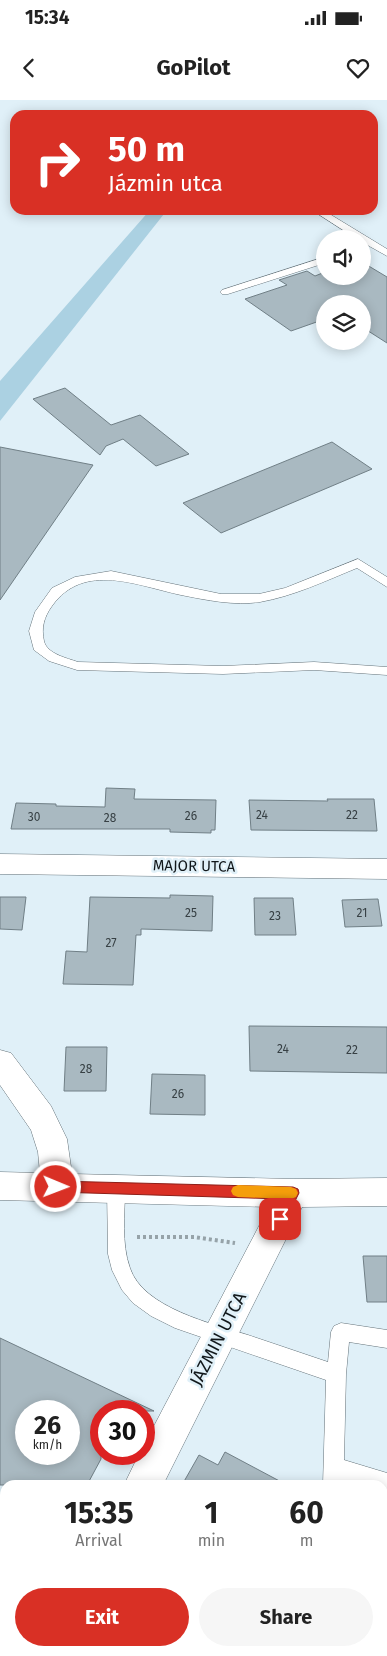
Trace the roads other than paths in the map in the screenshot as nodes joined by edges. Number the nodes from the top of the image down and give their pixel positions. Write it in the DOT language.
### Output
graph roads {
  1 [pos="324,215"];
  2 [pos="345,230"];
  3 [pos="371,248"];
  4 [pos="387,254"];
  5 [pos="316,263"];
  6 [pos="226,292"];
  7 [pos="387,583"];
  8 [pos="387,670"];
  9 [pos="0,864"];
  10 [pos="387,869"];
  11 [pos="0,1062"];
  12 [pos="0,1186"];
  13 [pos="56,1187"];
  14 [pos="116,1188"];
  15 [pos="387,1192"];
  16 [pos="293,1193"];
  17 [pos="221,1335"];
  18 [pos="387,1339"];
  19 [pos="336,1374"];
  20 [pos="334,1476"];
  21 [pos="146,1480"];
  22 [pos="364,1480"];
  1 -- 2 [label="lane"];
  3 -- 4 [label="lane"];
  5 -- 6 [label="lane"];
  7 -- 8 [label="lane"];
  9 -- 10 [label="street, MAJOR UTCA"];
  11 -- 13 [label="street"];
  12 -- 13 [label="street"];
  13 -- 14 [label="street"];
  14 -- 16 [label="street"];
  14 -- 17 [label="lane"];
  15 -- 16 [label="street"];
  16 -- 17 [label="street, JÁZMIN UTCA"];
  17 -- 19 [label="lane"];
  17 -- 21 [label="street, JÁZMIN UTCA"];
  18 -- 19 [label="lane"];
  19 -- 20 [label="lane"];
  20 -- 22 [label="lane"];
}
